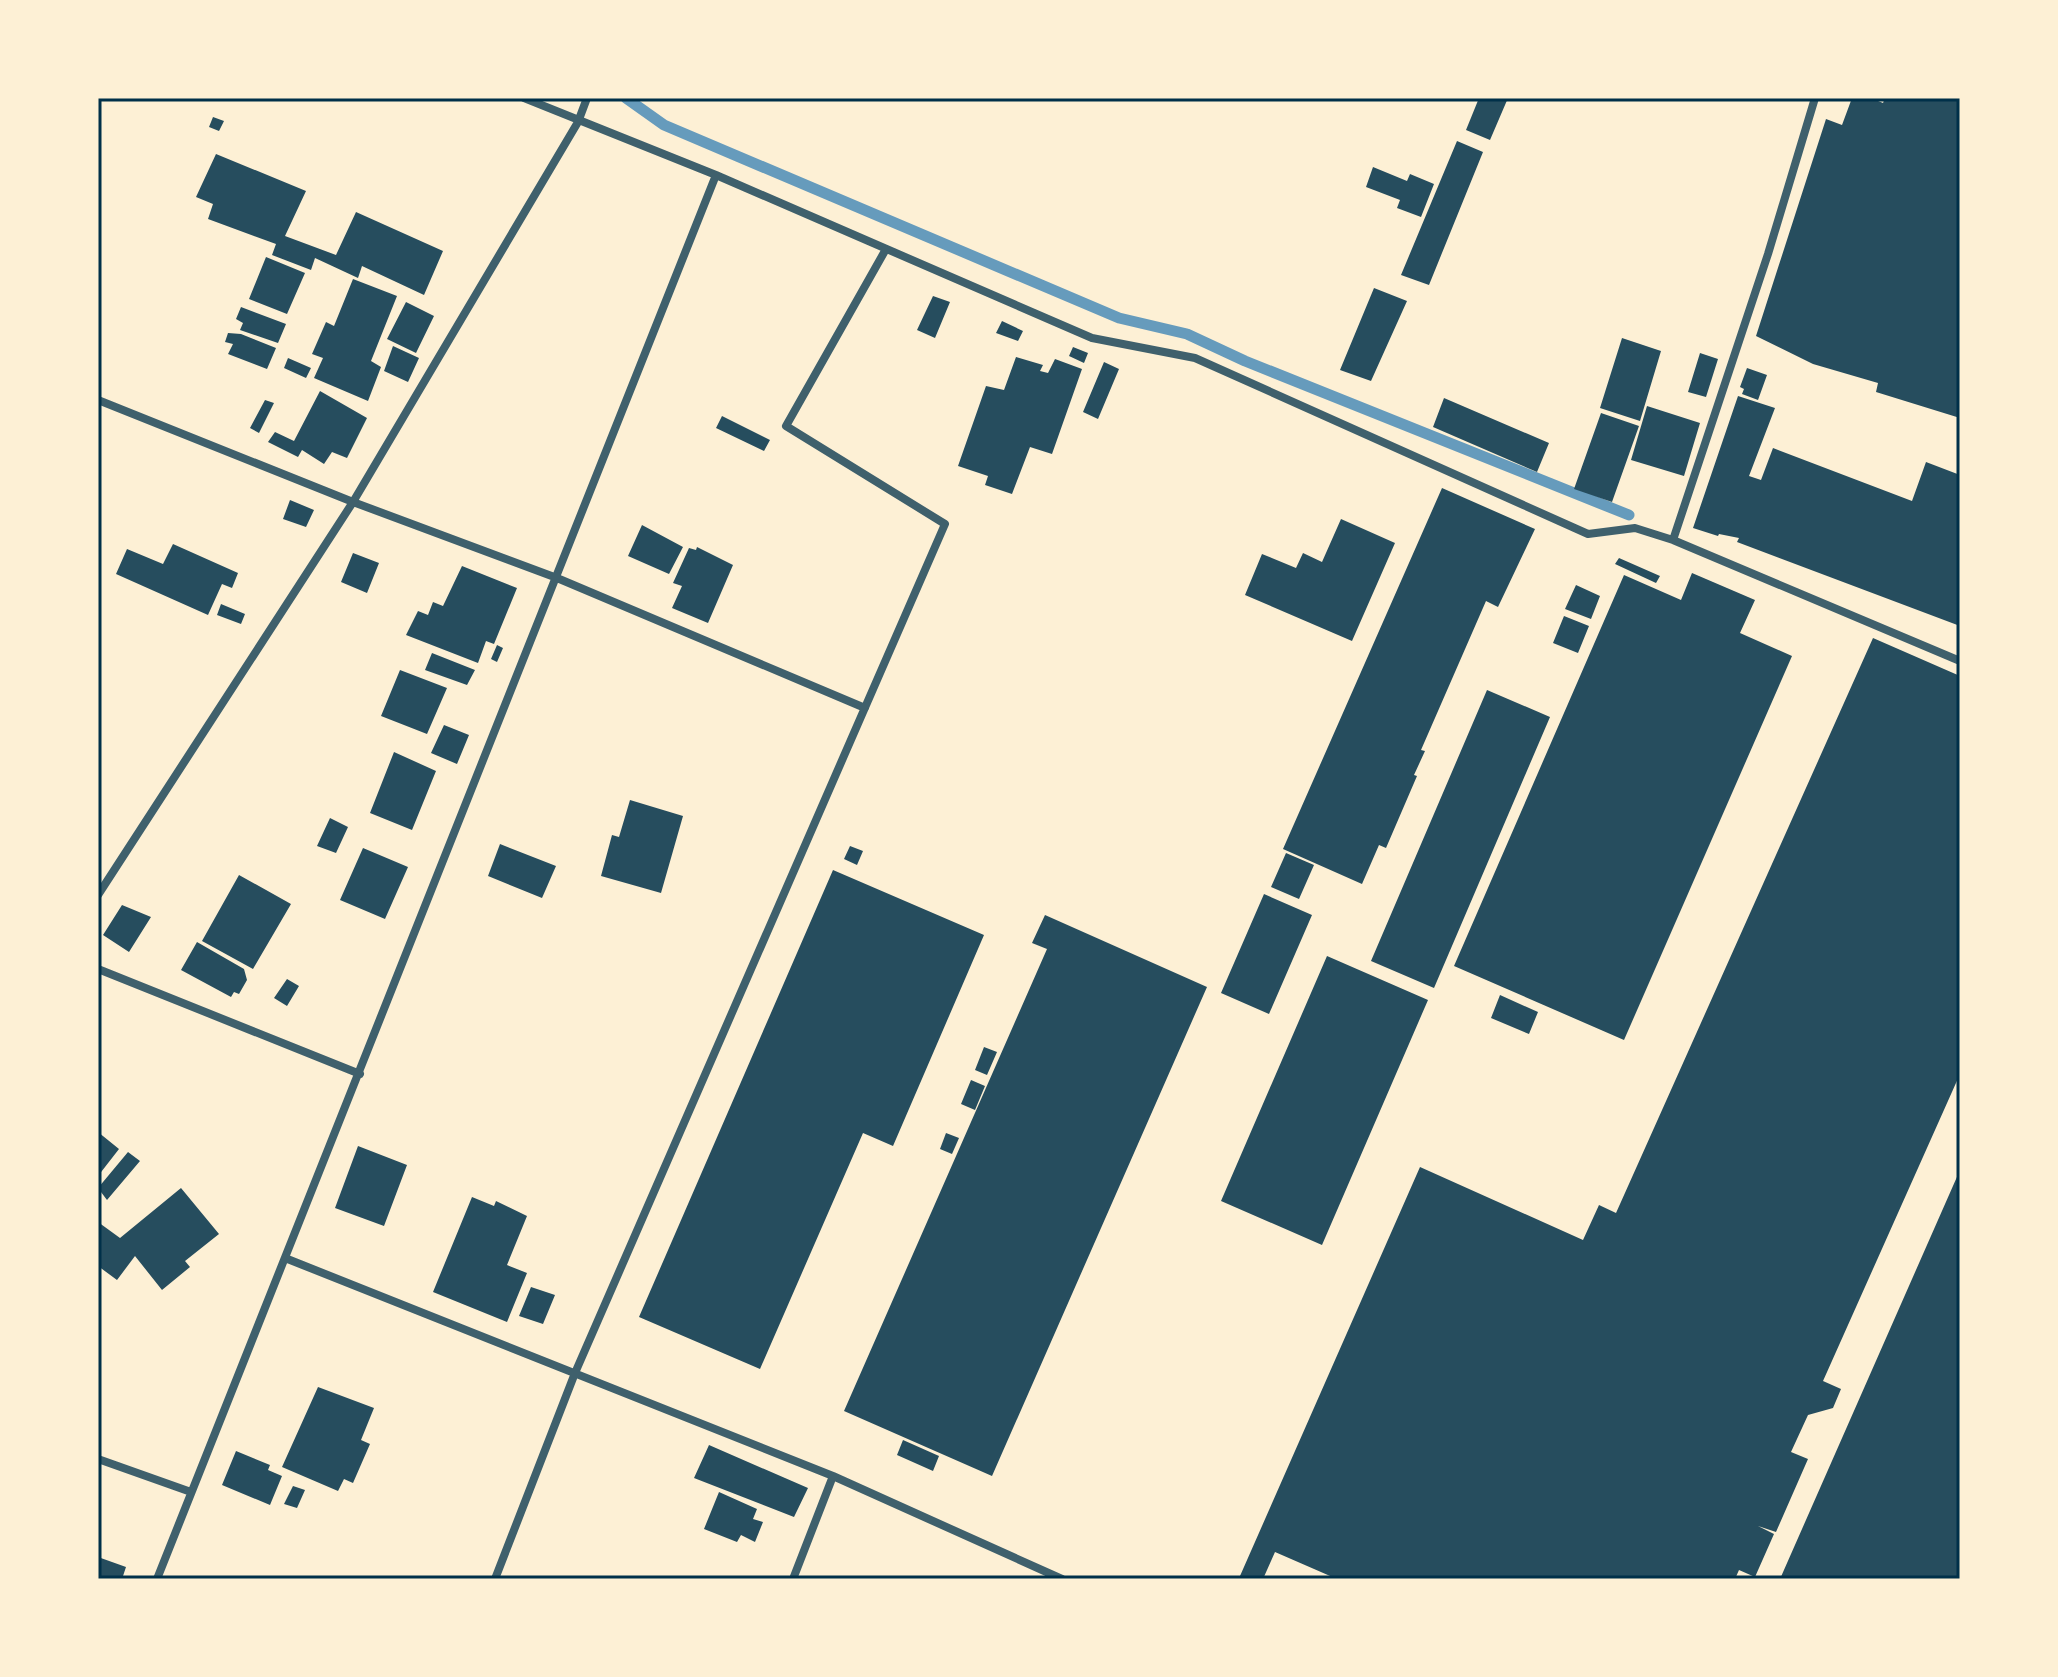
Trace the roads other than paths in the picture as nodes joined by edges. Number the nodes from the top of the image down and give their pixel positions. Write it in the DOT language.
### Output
graph roads {
  1 [pos="524,98"];
  2 [pos="587,98"];
  3 [pos="1815,98"];
  4 [pos="578,122"];
  5 [pos="716,175"];
  6 [pos="886,249"];
  7 [pos="98,400"];
  8 [pos="353,502"];
  9 [pos="1673,540"];
  10 [pos="557,578"];
  11 [pos="1960,661"];
  12 [pos="865,708"];
  13 [pos="98,895"];
  14 [pos="98,969"];
  15 [pos="360,1074"];
  16 [pos="285,1258"];
  17 [pos="575,1373"];
  18 [pos="98,1459"];
  19 [pos="833,1476"];
  20 [pos="191,1492"];
  21 [pos="157,1579"];
  22 [pos="495,1579"];
  23 [pos="793,1579"];
  24 [pos="1062,1579"];
  1 -- 4 [label="street"];
  2 -- 4 [label="street"];
  3 -- 9 [label="street"];
  4 -- 5 [label="street"];
  4 -- 8 [label="street"];
  5 -- 6 [label="street"];
  5 -- 10 [label="street"];
  6 -- 9 [label="street"];
  6 -- 12 [label="street"];
  7 -- 8 [label="street"];
  8 -- 10 [label="street"];
  8 -- 13 [label="street"];
  9 -- 11 [label="street"];
  10 -- 12 [label="street"];
  10 -- 15 [label="street"];
  12 -- 17 [label="street"];
  14 -- 15 [label="street"];
  15 -- 16 [label="street"];
  16 -- 17 [label="street"];
  16 -- 20 [label="street"];
  17 -- 19 [label="street"];
  17 -- 22 [label="street"];
  18 -- 20 [label="street"];
  19 -- 23 [label="street"];
  19 -- 24 [label="street"];
  20 -- 21 [label="street"];
}
